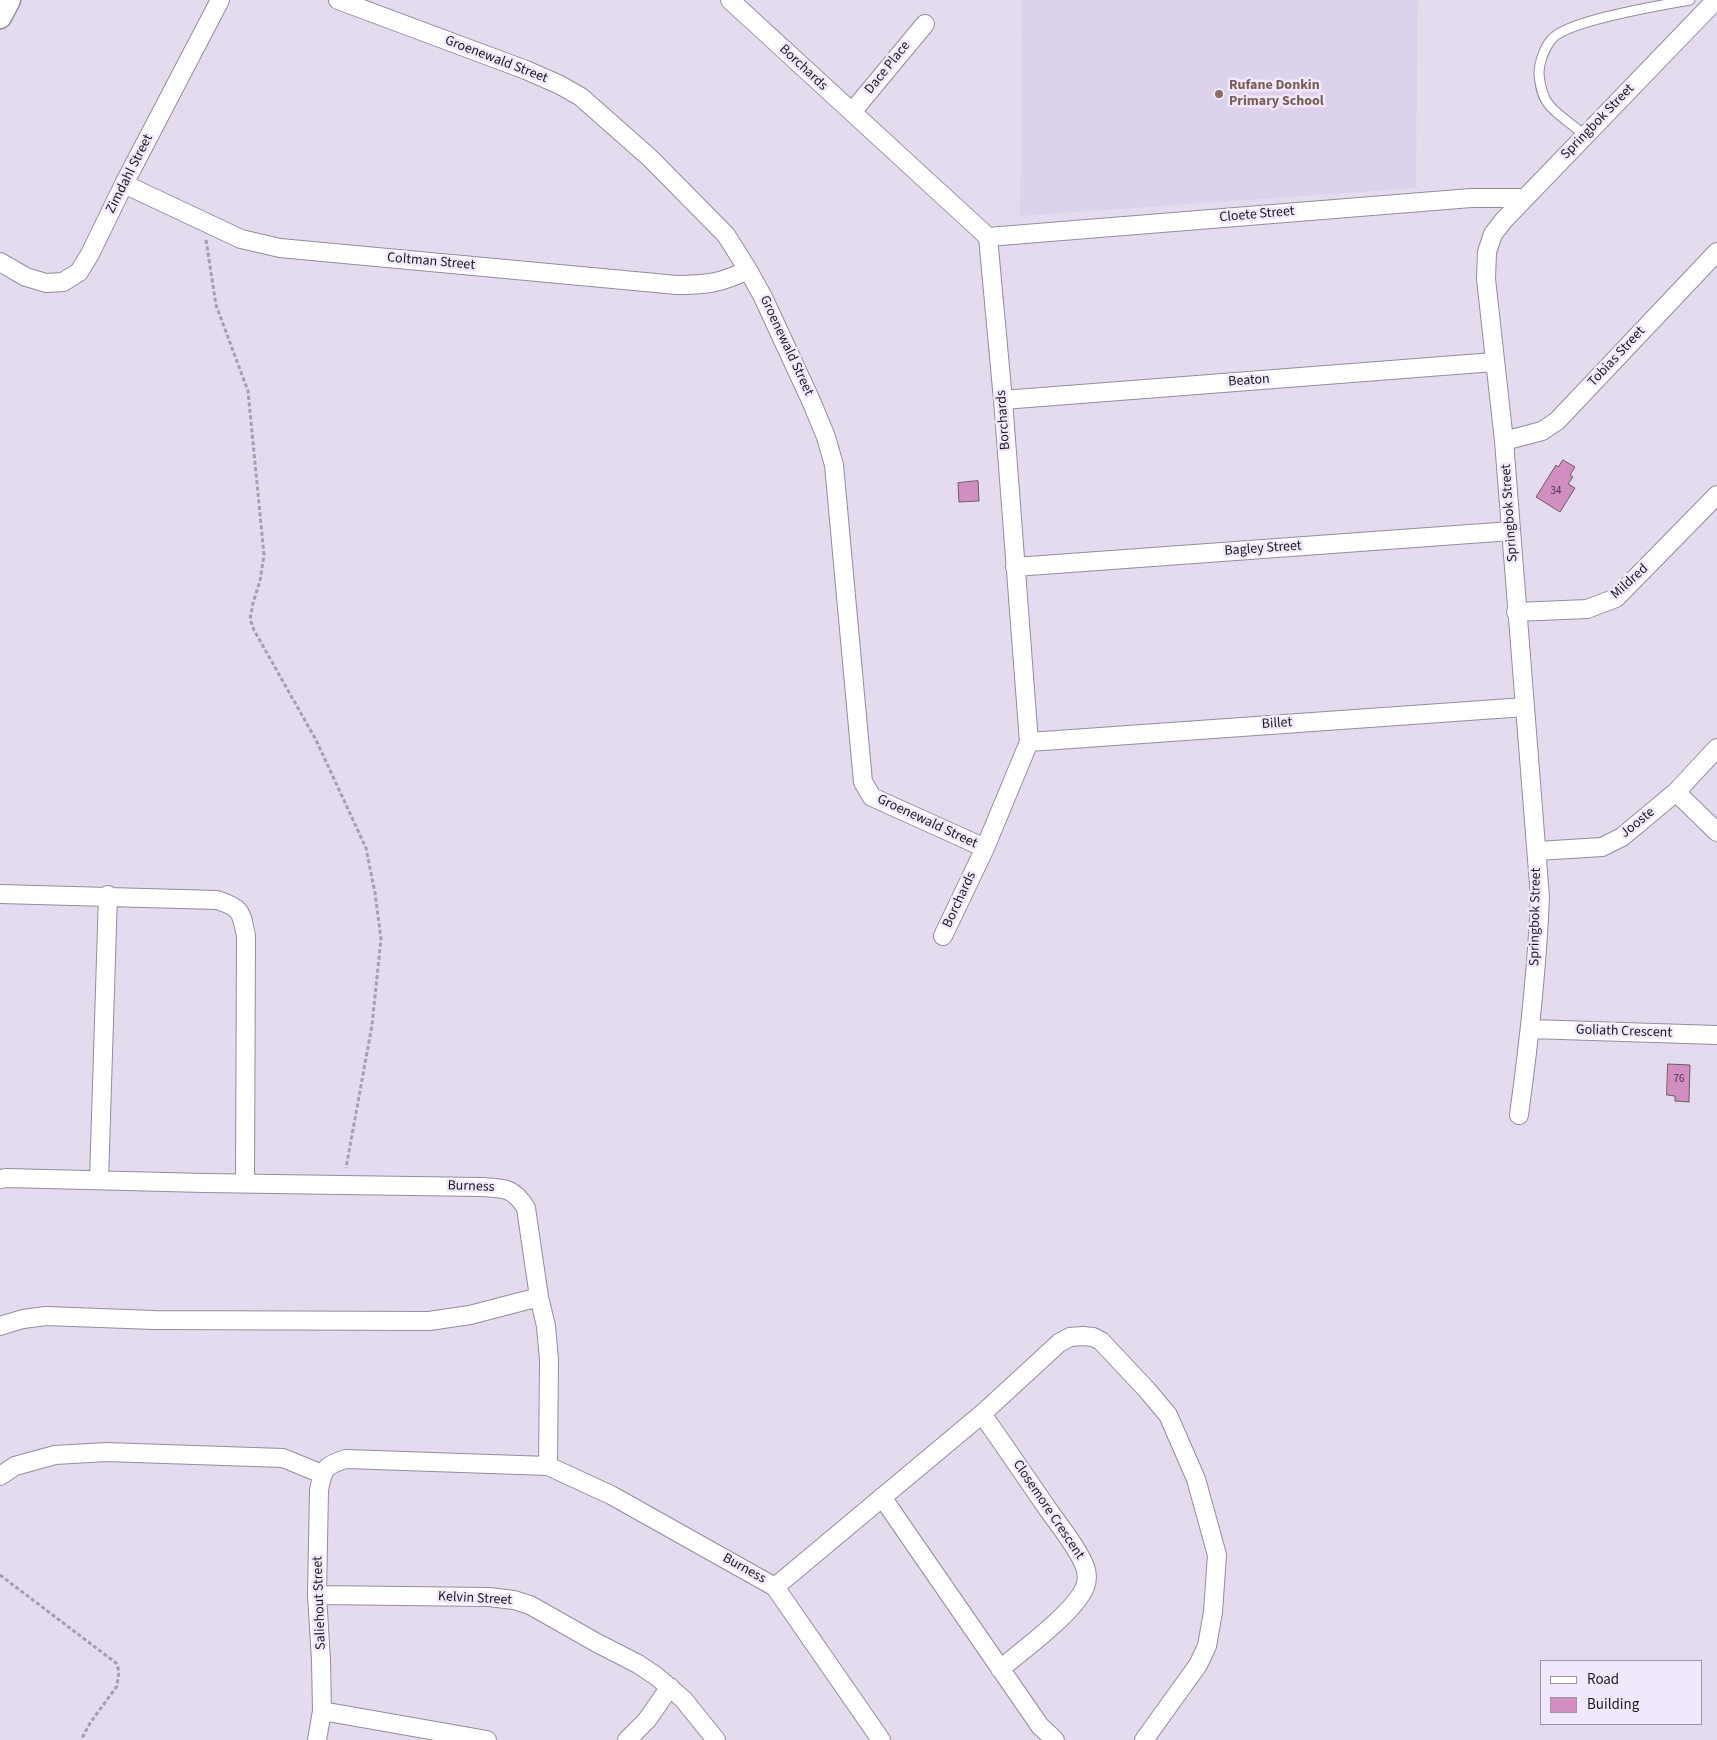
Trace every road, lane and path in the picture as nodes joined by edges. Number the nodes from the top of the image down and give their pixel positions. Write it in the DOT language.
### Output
graph roads {
  1 [pos="8,0"];
  2 [pos="220,0"];
  3 [pos="338,0"];
  4 [pos="730,0"];
  5 [pos="1690,0"];
  6 [pos="1716,0"];
  7 [pos="0,17"];
  8 [pos="925,24"];
  9 [pos="852,112"];
  10 [pos="1585,135"];
  11 [pos="124,184"];
  12 [pos="1526,198"];
  13 [pos="203,222"];
  14 [pos="988,236"];
  15 [pos="1717,252"];
  16 [pos="0,262"];
  17 [pos="748,270"];
  18 [pos="1494,362"];
  19 [pos="1003,400"];
  20 [pos="1504,441"];
  21 [pos="1717,496"];
  22 [pos="1511,531"];
  23 [pos="1015,567"];
  24 [pos="1516,612"];
  25 [pos="1525,707"];
  26 [pos="1029,742"];
  27 [pos="1717,748"];
  28 [pos="1676,792"];
  29 [pos="1717,832"];
  30 [pos="985,848"];
  31 [pos="1537,851"];
  32 [pos="0,894"];
  33 [pos="108,896"];
  34 [pos="943,936"];
  35 [pos="1530,1029"];
  36 [pos="1717,1035"];
  37 [pos="1519,1115"];
  38 [pos="0,1179"];
  39 [pos="99,1180"];
  40 [pos="245,1183"];
  41 [pos="343,1184"];
  42 [pos="540,1298"];
  43 [pos="0,1326"];
  44 [pos="982,1414"];
  45 [pos="548,1466"];
  46 [pos="324,1471"];
  47 [pos="0,1476"];
  48 [pos="882,1497"];
  49 [pos="0,1574"];
  50 [pos="775,1587"];
  51 [pos="318,1595"];
  52 [pos="1000,1669"];
  53 [pos="670,1687"];
  54 [pos="322,1711"];
  55 [pos="81,1740"];
  56 [pos="317,1740"];
  57 [pos="487,1740"];
  58 [pos="627,1740"];
  59 [pos="716,1740"];
  60 [pos="881,1740"];
  61 [pos="1054,1740"];
  62 [pos="1144,1740"];
  1 -- 7 [label="street"];
  2 -- 11 [label="street, Zimdahl Street"];
  3 -- 17 [label="street, Groenewald Street"];
  4 -- 9 [label="street, Borchards"];
  5 -- 10 [label="lane"];
  6 -- 10 [label="street, Springbok Street"];
  8 -- 9 [label="street, Dace Place"];
  9 -- 14 [label="street, Borchards"];
  10 -- 12 [label="street, Springbok Street"];
  11 -- 13 [label="street, Coltman Street"];
  11 -- 16 [label="street, Zimdahl Street"];
  12 -- 14 [label="street, Cloete Street"];
  12 -- 18 [label="street, Springbok Street"];
  13 -- 17 [label="street, Coltman Street"];
  13 -- 41 [label="path"];
  14 -- 19 [label="street, Borchards"];
  15 -- 20 [label="street, Tobias Street"];
  17 -- 30 [label="street, Groenewald Street"];
  18 -- 19 [label="street, Beaton"];
  18 -- 20 [label="street, Springbok Street"];
  19 -- 23 [label="street, Borchards"];
  20 -- 22 [label="street, Springbok Street"];
  21 -- 24 [label="street, Mildred"];
  22 -- 23 [label="street, Bagley Street"];
  22 -- 24 [label="street, Springbok Street"];
  23 -- 26 [label="street, Borchards"];
  24 -- 25 [label="street, Springbok Street"];
  25 -- 26 [label="street, Billet"];
  25 -- 31 [label="street, Springbok Street"];
  26 -- 30 [label="street, Borchards"];
  27 -- 28 [label="street, Jooste"];
  28 -- 29 [label="street"];
  28 -- 31 [label="street, Jooste"];
  30 -- 34 [label="street, Borchards"];
  31 -- 35 [label="street, Springbok Street"];
  32 -- 33 [label="street"];
  33 -- 39 [label="street"];
  33 -- 40 [label="street"];
  35 -- 36 [label="street, Goliath Crescent"];
  35 -- 37 [label="street, Springbok Street"];
  38 -- 39 [label="street, Burness"];
  39 -- 40 [label="street, Burness"];
  40 -- 41 [label="street, Burness"];
  41 -- 42 [label="street, Burness"];
  42 -- 43 [label="street"];
  42 -- 45 [label="street, Burness"];
  44 -- 48 [label="street"];
  44 -- 52 [label="street, Closemore Crescent"];
  44 -- 62 [label="street"];
  45 -- 46 [label="street, Burness"];
  45 -- 50 [label="street, Burness"];
  46 -- 47 [label="street"];
  46 -- 51 [label="street, Saliehout Street"];
  48 -- 50 [label="street"];
  48 -- 52 [label="street"];
  49 -- 55 [label="path"];
  50 -- 60 [label="street, Burness"];
  51 -- 53 [label="street, Kelvin Street"];
  51 -- 54 [label="street, Saliehout Street"];
  52 -- 61 [label="street"];
  53 -- 58 [label="street"];
  53 -- 59 [label="street, Kelvin Street"];
  54 -- 56 [label="street, Saliehout Street"];
  54 -- 57 [label="street"];
}
